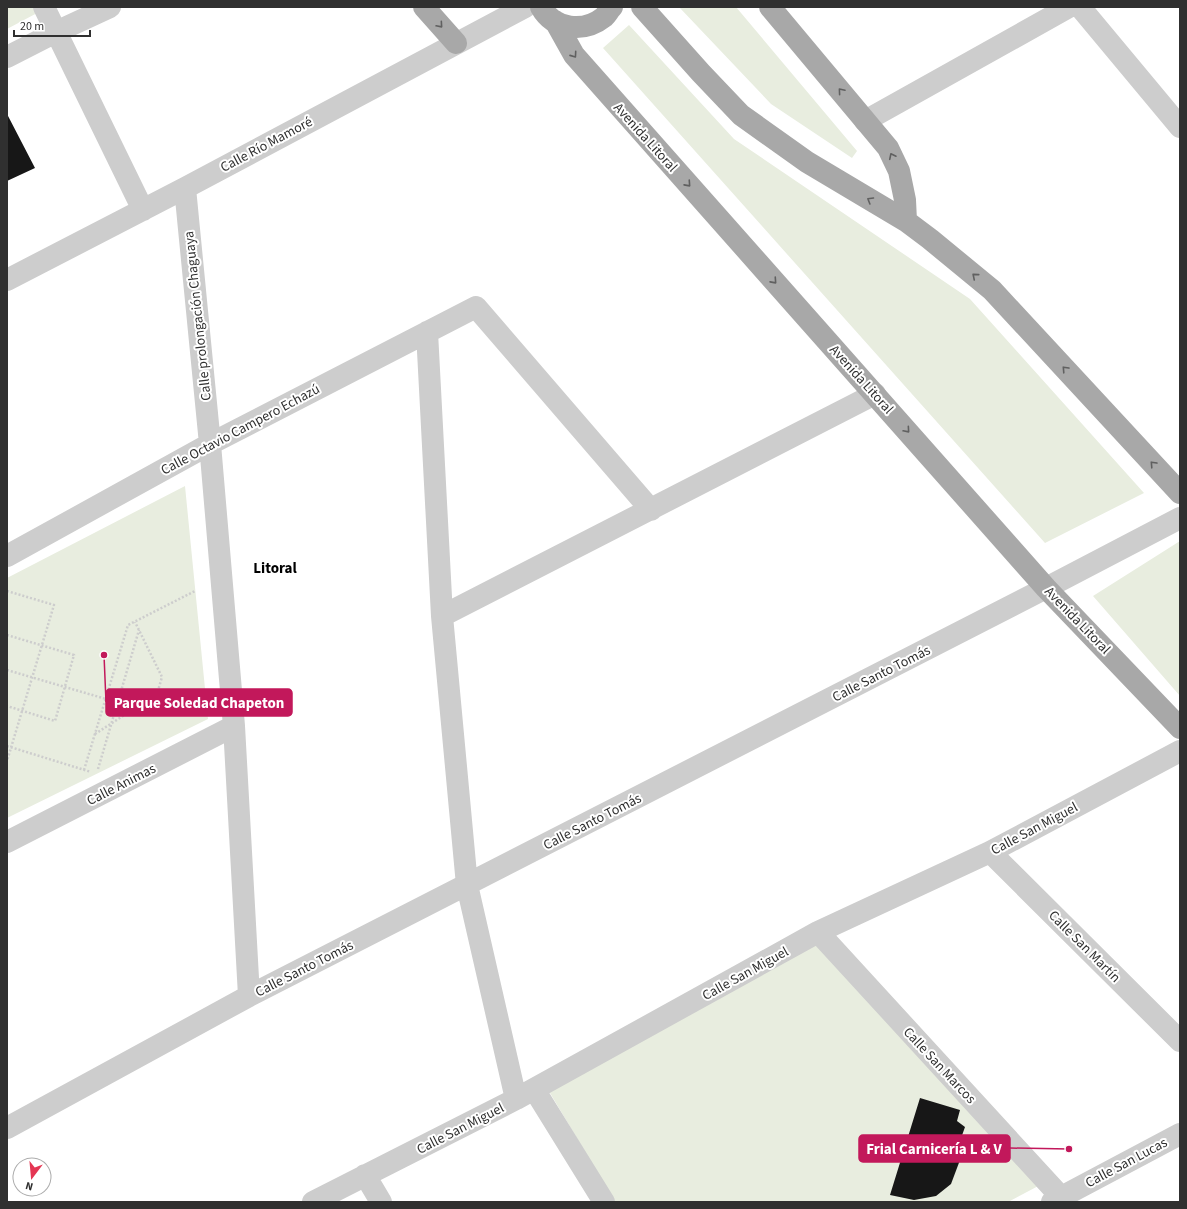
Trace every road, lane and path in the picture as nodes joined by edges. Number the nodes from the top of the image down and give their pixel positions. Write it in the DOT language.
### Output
graph roads {
  1 [pos="44,7"];
  2 [pos="110,7"];
  3 [pos="424,7"];
  4 [pos="525,7"];
  5 [pos="612,7"];
  6 [pos="642,7"];
  7 [pos="770,7"];
  8 [pos="1069,7"];
  9 [pos="1080,7"];
  10 [pos="548,14"];
  11 [pos="56,32"];
  12 [pos="456,43"];
  13 [pos="7,57"];
  14 [pos="866,121"];
  15 [pos="1180,127"];
  16 [pos="185,188"];
  17 [pos="143,210"];
  18 [pos="906,221"];
  19 [pos="7,280"];
  20 [pos="426,332"];
  21 [pos="875,394"];
  22 [pos="210,444"];
  23 [pos="1180,493"];
  24 [pos="651,510"];
  25 [pos="1180,518"];
  26 [pos="7,556"];
  27 [pos="1046,588"];
  28 [pos="7,591"];
  29 [pos="195,591"];
  30 [pos="442,616"];
  31 [pos="135,622"];
  32 [pos="139,630"];
  33 [pos="7,635"];
  34 [pos="42,646"];
  35 [pos="7,670"];
  36 [pos="32,678"];
  37 [pos="65,687"];
  38 [pos="106,699"];
  39 [pos="7,706"];
  40 [pos="22,711"];
  41 [pos="111,724"];
  42 [pos="234,726"];
  43 [pos="1180,728"];
  44 [pos="95,735"];
  45 [pos="7,746"];
  46 [pos="11,748"];
  47 [pos="1180,752"];
  48 [pos="7,761"];
  49 [pos="84,770"];
  50 [pos="7,842"];
  51 [pos="990,852"];
  52 [pos="467,885"];
  53 [pos="818,932"];
  54 [pos="249,996"];
  55 [pos="1180,1040"];
  56 [pos="525,1094"];
  57 [pos="7,1128"];
  58 [pos="1180,1134"];
  59 [pos="365,1175"];
  60 [pos="1057,1199"];
  61 [pos="313,1202"];
  62 [pos="381,1202"];
  63 [pos="604,1202"];
  1 -- 11 [label="street"];
  2 -- 11 [label="street"];
  3 -- 12 [label="main road, one-way"];
  4 -- 12 [label="street, Calle Río Mamoré"];
  5 -- 10 [label="main road"];
  18 -- 6 [label="main road, one-way"];
  14 -- 7 [label="main road, one-way"];
  8 -- 14 [label="street"];
  9 -- 15 [label="street"];
  10 -- 21 [label="main road, Avenida Litoral, one-way"];
  11 -- 13 [label="street"];
  11 -- 17 [label="street"];
  12 -- 16 [label="street, Calle Río Mamoré"];
  18 -- 14 [label="main road, one-way"];
  16 -- 17 [label="street, Calle Río Mamoré"];
  16 -- 22 [label="street, Calle prolongación Chaguaya"];
  17 -- 19 [label="street, Calle Río Mamoré"];
  23 -- 18 [label="main road, one-way"];
  20 -- 22 [label="street, Calle Octavio Campero Echazú"];
  20 -- 24 [label="street, Calle Octavio Campero Echazú"];
  20 -- 30 [label="street"];
  21 -- 24 [label="street"];
  21 -- 27 [label="main road, Avenida Litoral, one-way"];
  22 -- 26 [label="street, Calle Octavio Campero Echazú"];
  22 -- 42 [label="street, Calle prolongación Chaguaya"];
  24 -- 30 [label="street"];
  25 -- 27 [label="street, Calle Santo Tomás"];
  27 -- 43 [label="main road, Avenida Litoral"];
  27 -- 52 [label="street, Calle Santo Tomás"];
  28 -- 34 [label="path"];
  29 -- 31 [label="path"];
  30 -- 52 [label="street"];
  31 -- 32 [label="path"];
  31 -- 38 [label="path"];
  32 -- 41 [label="path"];
  32 -- 41 [label="path"];
  33 -- 34 [label="path"];
  34 -- 36 [label="path"];
  34 -- 37 [label="path"];
  35 -- 36 [label="path"];
  36 -- 37 [label="path"];
  36 -- 40 [label="path"];
  37 -- 38 [label="path"];
  37 -- 40 [label="path"];
  38 -- 44 [label="path"];
  39 -- 40 [label="path"];
  40 -- 46 [label="path"];
  41 -- 44 [label="path"];
  41 -- 49 [label="path"];
  42 -- 50 [label="street, Calle Animas"];
  42 -- 54 [label="street, Calle prolongación Chaguaya"];
  44 -- 49 [label="path"];
  45 -- 46 [label="path"];
  46 -- 48 [label="path"];
  46 -- 49 [label="path"];
  47 -- 51 [label="street, Calle San Miguel"];
  51 -- 53 [label="street, Calle San Miguel"];
  51 -- 55 [label="street, Calle San Martín"];
  52 -- 54 [label="street, Calle Santo Tomás"];
  52 -- 56 [label="street"];
  53 -- 56 [label="street, Calle San Miguel"];
  53 -- 60 [label="street, Calle San Marcos"];
  54 -- 57 [label="street, Calle Santo Tomás"];
  56 -- 59 [label="street, Calle San Miguel"];
  56 -- 63 [label="street"];
  58 -- 60 [label="street, Calle San Lucas"];
  59 -- 61 [label="street, Calle San Miguel"];
  59 -- 62 [label="street"];
}
